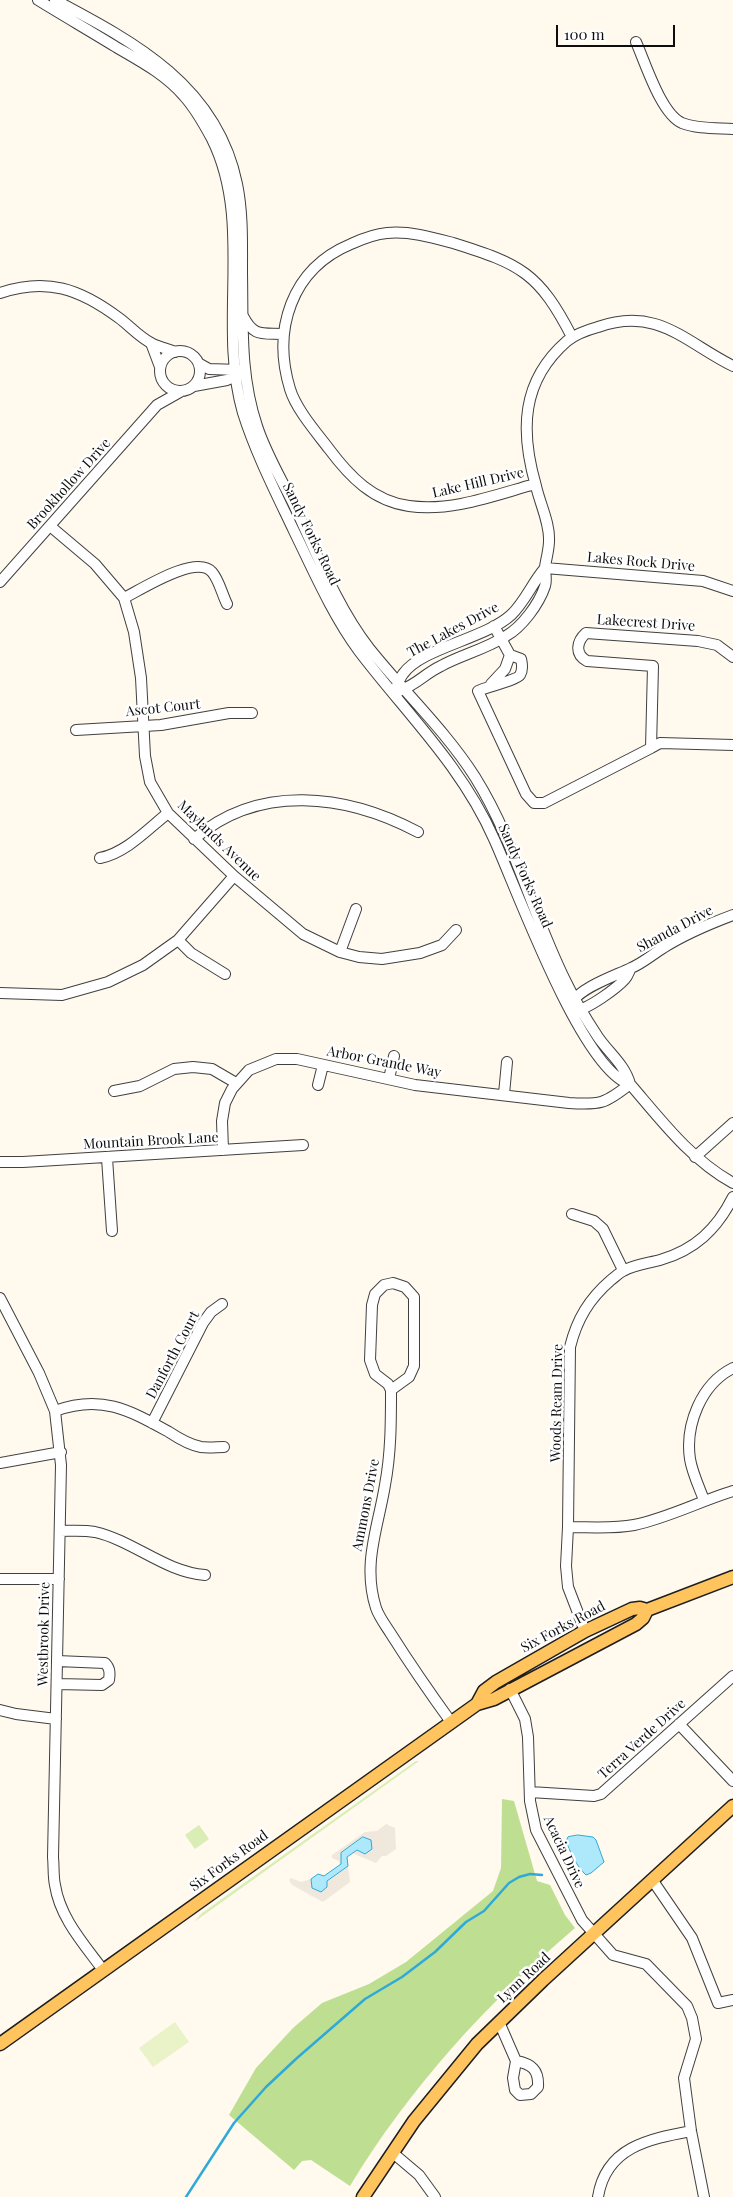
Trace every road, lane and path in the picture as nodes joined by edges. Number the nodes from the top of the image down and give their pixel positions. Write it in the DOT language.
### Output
graph roads {
  1 [pos="38,0"];
  2 [pos="55,0"];
  3 [pos="636,42"];
  4 [pos="733,129"];
  5 [pos="0,293"];
  6 [pos="242,314"];
  7 [pos="257,333"];
  8 [pos="283,334"];
  9 [pos="572,337"];
  10 [pos="151,343"];
  11 [pos="242,349"];
  12 [pos="174,352"];
  13 [pos="200,364"];
  14 [pos="161,365"];
  15 [pos="733,366"];
  16 [pos="238,373"];
  17 [pos="163,382"];
  18 [pos="196,384"];
  19 [pos="180,392"];
  20 [pos="157,405"];
  21 [pos="535,484"];
  22 [pos="50,526"];
  23 [pos="545,568"];
  24 [pos="0,582"];
  25 [pos="733,591"];
  26 [pos="124,598"];
  27 [pos="227,604"];
  28 [pos="494,626"];
  29 [pos="500,639"];
  30 [pos="510,655"];
  31 [pos="733,659"];
  32 [pos="504,677"];
  33 [pos="402,686"];
  34 [pos="393,693"];
  35 [pos="252,714"];
  36 [pos="143,725"];
  37 [pos="76,730"];
  38 [pos="733,745"];
  39 [pos="651,748"];
  40 [pos="168,813"];
  41 [pos="418,832"];
  42 [pos="194,839"];
  43 [pos="100,858"];
  44 [pos="234,876"];
  45 [pos="356,909"];
  46 [pos="733,915"];
  47 [pos="456,930"];
  48 [pos="178,940"];
  49 [pos="340,952"];
  50 [pos="631,968"];
  51 [pos="224,974"];
  52 [pos="0,993"];
  53 [pos="574,998"];
  54 [pos="570,1010"];
  55 [pos="581,1010"];
  56 [pos="394,1056"];
  57 [pos="507,1062"];
  58 [pos="323,1065"];
  59 [pos="389,1079"];
  60 [pos="236,1083"];
  61 [pos="630,1084"];
  62 [pos="318,1085"];
  63 [pos="114,1091"];
  64 [pos="504,1094"];
  65 [pos="733,1123"];
  66 [pos="303,1145"];
  67 [pos="222,1150"];
  68 [pos="695,1157"];
  69 [pos="107,1158"];
  70 [pos="0,1162"];
  71 [pos="733,1183"];
  72 [pos="733,1197"];
  73 [pos="572,1214"];
  74 [pos="112,1231"];
  75 [pos="623,1270"];
  76 [pos="0,1298"];
  77 [pos="222,1304"];
  78 [pos="733,1368"];
  79 [pos="391,1390"];
  80 [pos="55,1411"];
  81 [pos="152,1423"];
  82 [pos="224,1447"];
  83 [pos="61,1452"];
  84 [pos="0,1463"];
  85 [pos="733,1491"];
  86 [pos="704,1500"];
  87 [pos="568,1527"];
  88 [pos="60,1531"];
  89 [pos="205,1575"];
  90 [pos="733,1577"];
  91 [pos="0,1579"];
  92 [pos="59,1579"];
  93 [pos="647,1610"];
  94 [pos="585,1631"];
  95 [pos="57,1661"];
  96 [pos="733,1676"];
  97 [pos="57,1684"];
  98 [pos="510,1689"];
  99 [pos="477,1704"];
  100 [pos="0,1710"];
  101 [pos="56,1719"];
  102 [pos="451,1722"];
  103 [pos="679,1724"];
  104 [pos="733,1780"];
  105 [pos="530,1792"];
  106 [pos="733,1806"];
  107 [pos="653,1881"];
  108 [pos="594,1934"];
  109 [pos="103,1970"];
  110 [pos="733,2000"];
  111 [pos="499,2022"];
  112 [pos="0,2044"];
  113 [pos="516,2061"];
  114 [pos="692,2131"];
  115 [pos="393,2153"];
  116 [pos="363,2197"];
  117 [pos="435,2197"];
  118 [pos="598,2197"];
  119 [pos="704,2197"];
  1 -- 16 [label="street, Sandy Forks Road"];
  2 -- 6 [label="street, Sandy Forks Road"];
  3 -- 4 [label="street"];
  5 -- 10 [label="street"];
  6 -- 7 [label="street"];
  6 -- 11 [label="street, Sandy Forks Road"];
  7 -- 8 [label="street"];
  7 -- 11 [label="street"];
  8 -- 9 [label="street, Lake Hill Drive"];
  8 -- 21 [label="street, Lake Hill Drive"];
  9 -- 15 [label="street, The Lakes Drive"];
  9 -- 21 [label="street, The Lakes Drive"];
  10 -- 12 [label="street"];
  10 -- 14 [label="street, Brookhollow Drive"];
  11 -- 16 [label="street, Sandy Forks Road"];
  12 -- 13 [label="street"];
  12 -- 14 [label="street"];
  13 -- 16 [label="street"];
  13 -- 18 [label="street"];
  14 -- 17 [label="street, Brookhollow Drive"];
  16 -- 18 [label="street, Brookhollow Drive"];
  16 -- 33 [label="street, Sandy Forks Road"];
  16 -- 34 [label="street, Sandy Forks Road"];
  17 -- 19 [label="street"];
  17 -- 20 [label="street, Brookhollow Drive"];
  18 -- 19 [label="street, Brookhollow Drive"];
  19 -- 20 [label="street, Brookhollow Drive"];
  20 -- 22 [label="street, Brookhollow Drive"];
  21 -- 23 [label="street, The Lakes Drive"];
  22 -- 24 [label="street, Brookhollow Drive"];
  22 -- 26 [label="street, Maylands Avenue"];
  23 -- 25 [label="street, Lakes Rock Drive"];
  23 -- 28 [label="street, The Lakes Drive"];
  23 -- 29 [label="street, The Lakes Drive"];
  26 -- 27 [label="street"];
  26 -- 36 [label="street, Maylands Avenue"];
  28 -- 29 [label="street"];
  28 -- 33 [label="street, The Lakes Drive"];
  29 -- 30 [label="street"];
  29 -- 33 [label="street, The Lakes Drive"];
  30 -- 32 [label="street"];
  30 -- 32 [label="street"];
  31 -- 39 [label="street, Lakecrest Drive"];
  32 -- 39 [label="street"];
  33 -- 34 [label="street, The Lakes Drive"];
  33 -- 53 [label="street, Sandy Forks Road"];
  34 -- 54 [label="street, Sandy Forks Road"];
  35 -- 36 [label="street, Ascot Court"];
  36 -- 37 [label="street, Ascot Court"];
  36 -- 40 [label="street, Maylands Avenue"];
  38 -- 39 [label="street"];
  40 -- 42 [label="street, Maylands Avenue"];
  40 -- 43 [label="street"];
  41 -- 42 [label="street"];
  42 -- 44 [label="street, Maylands Avenue"];
  44 -- 48 [label="street"];
  44 -- 49 [label="street, Maylands Avenue"];
  45 -- 49 [label="street"];
  46 -- 50 [label="street, Shanda Drive"];
  47 -- 49 [label="street, Maylands Avenue"];
  48 -- 51 [label="street"];
  48 -- 52 [label="street"];
  50 -- 53 [label="street, Shanda Drive"];
  50 -- 55 [label="street, Shanda Drive"];
  53 -- 54 [label="street"];
  53 -- 55 [label="street, Sandy Forks Road"];
  54 -- 55 [label="street"];
  54 -- 61 [label="street, Sandy Forks Road"];
  55 -- 61 [label="street, Sandy Forks Road"];
  56 -- 59 [label="street"];
  57 -- 64 [label="street"];
  58 -- 59 [label="street, Arbor Grande Way"];
  58 -- 60 [label="street, Arbor Grande Way"];
  58 -- 62 [label="street"];
  59 -- 64 [label="street, Arbor Grande Way"];
  60 -- 63 [label="street"];
  60 -- 67 [label="street, Arbor Grande Way"];
  61 -- 64 [label="street, Arbor Grande Way"];
  61 -- 68 [label="street, Sandy Forks Road"];
  65 -- 68 [label="street"];
  66 -- 67 [label="street, Mountain Brook Lane"];
  67 -- 69 [label="street, Mountain Brook Lane"];
  68 -- 71 [label="street, Sandy Forks Road"];
  69 -- 70 [label="street, Mountain Brook Lane"];
  69 -- 74 [label="street"];
  72 -- 75 [label="street, Woods Ream Drive"];
  73 -- 75 [label="street"];
  75 -- 87 [label="street, Woods Ream Drive"];
  76 -- 80 [label="street, Westbrook Drive"];
  77 -- 81 [label="street, Danforth Court"];
  78 -- 86 [label="street"];
  79 -- 79 [label="street"];
  79 -- 102 [label="street, Ammons Drive"];
  80 -- 81 [label="street"];
  80 -- 83 [label="street, Westbrook Drive"];
  81 -- 82 [label="street"];
  83 -- 84 [label="street"];
  83 -- 88 [label="street, Westbrook Drive"];
  85 -- 86 [label="street"];
  86 -- 87 [label="street"];
  87 -- 94 [label="street, Woods Ream Drive"];
  88 -- 89 [label="street"];
  88 -- 92 [label="street, Westbrook Drive"];
  90 -- 93 [label="main road, Six Forks Road"];
  91 -- 92 [label="street"];
  92 -- 95 [label="street, Westbrook Drive"];
  93 -- 94 [label="main road, Six Forks Road"];
  93 -- 98 [label="main road, Six Forks Road"];
  94 -- 99 [label="main road, Six Forks Road"];
  95 -- 97 [label="street, Westbrook Drive"];
  95 -- 97 [label="street"];
  96 -- 103 [label="street, Terra Verde Drive"];
  97 -- 101 [label="street, Westbrook Drive"];
  98 -- 99 [label="main road, Six Forks Road"];
  98 -- 105 [label="street, Acacia Drive"];
  99 -- 102 [label="main road, Six Forks Road"];
  100 -- 101 [label="street"];
  101 -- 109 [label="street, Westbrook Drive"];
  102 -- 109 [label="main road, Six Forks Road"];
  103 -- 104 [label="street"];
  103 -- 105 [label="street, Terra Verde Drive"];
  105 -- 108 [label="street, Acacia Drive"];
  106 -- 107 [label="main road, Lynn Road"];
  107 -- 108 [label="main road, Lynn Road"];
  107 -- 110 [label="street"];
  108 -- 111 [label="main road, Lynn Road"];
  108 -- 114 [label="street, Acacia Drive"];
  109 -- 112 [label="main road, Six Forks Road"];
  111 -- 113 [label="street"];
  111 -- 115 [label="main road, Lynn Road"];
  114 -- 118 [label="street"];
  114 -- 119 [label="street, Acacia Drive"];
  115 -- 116 [label="main road, Lynn Road"];
  115 -- 117 [label="street"];
}
